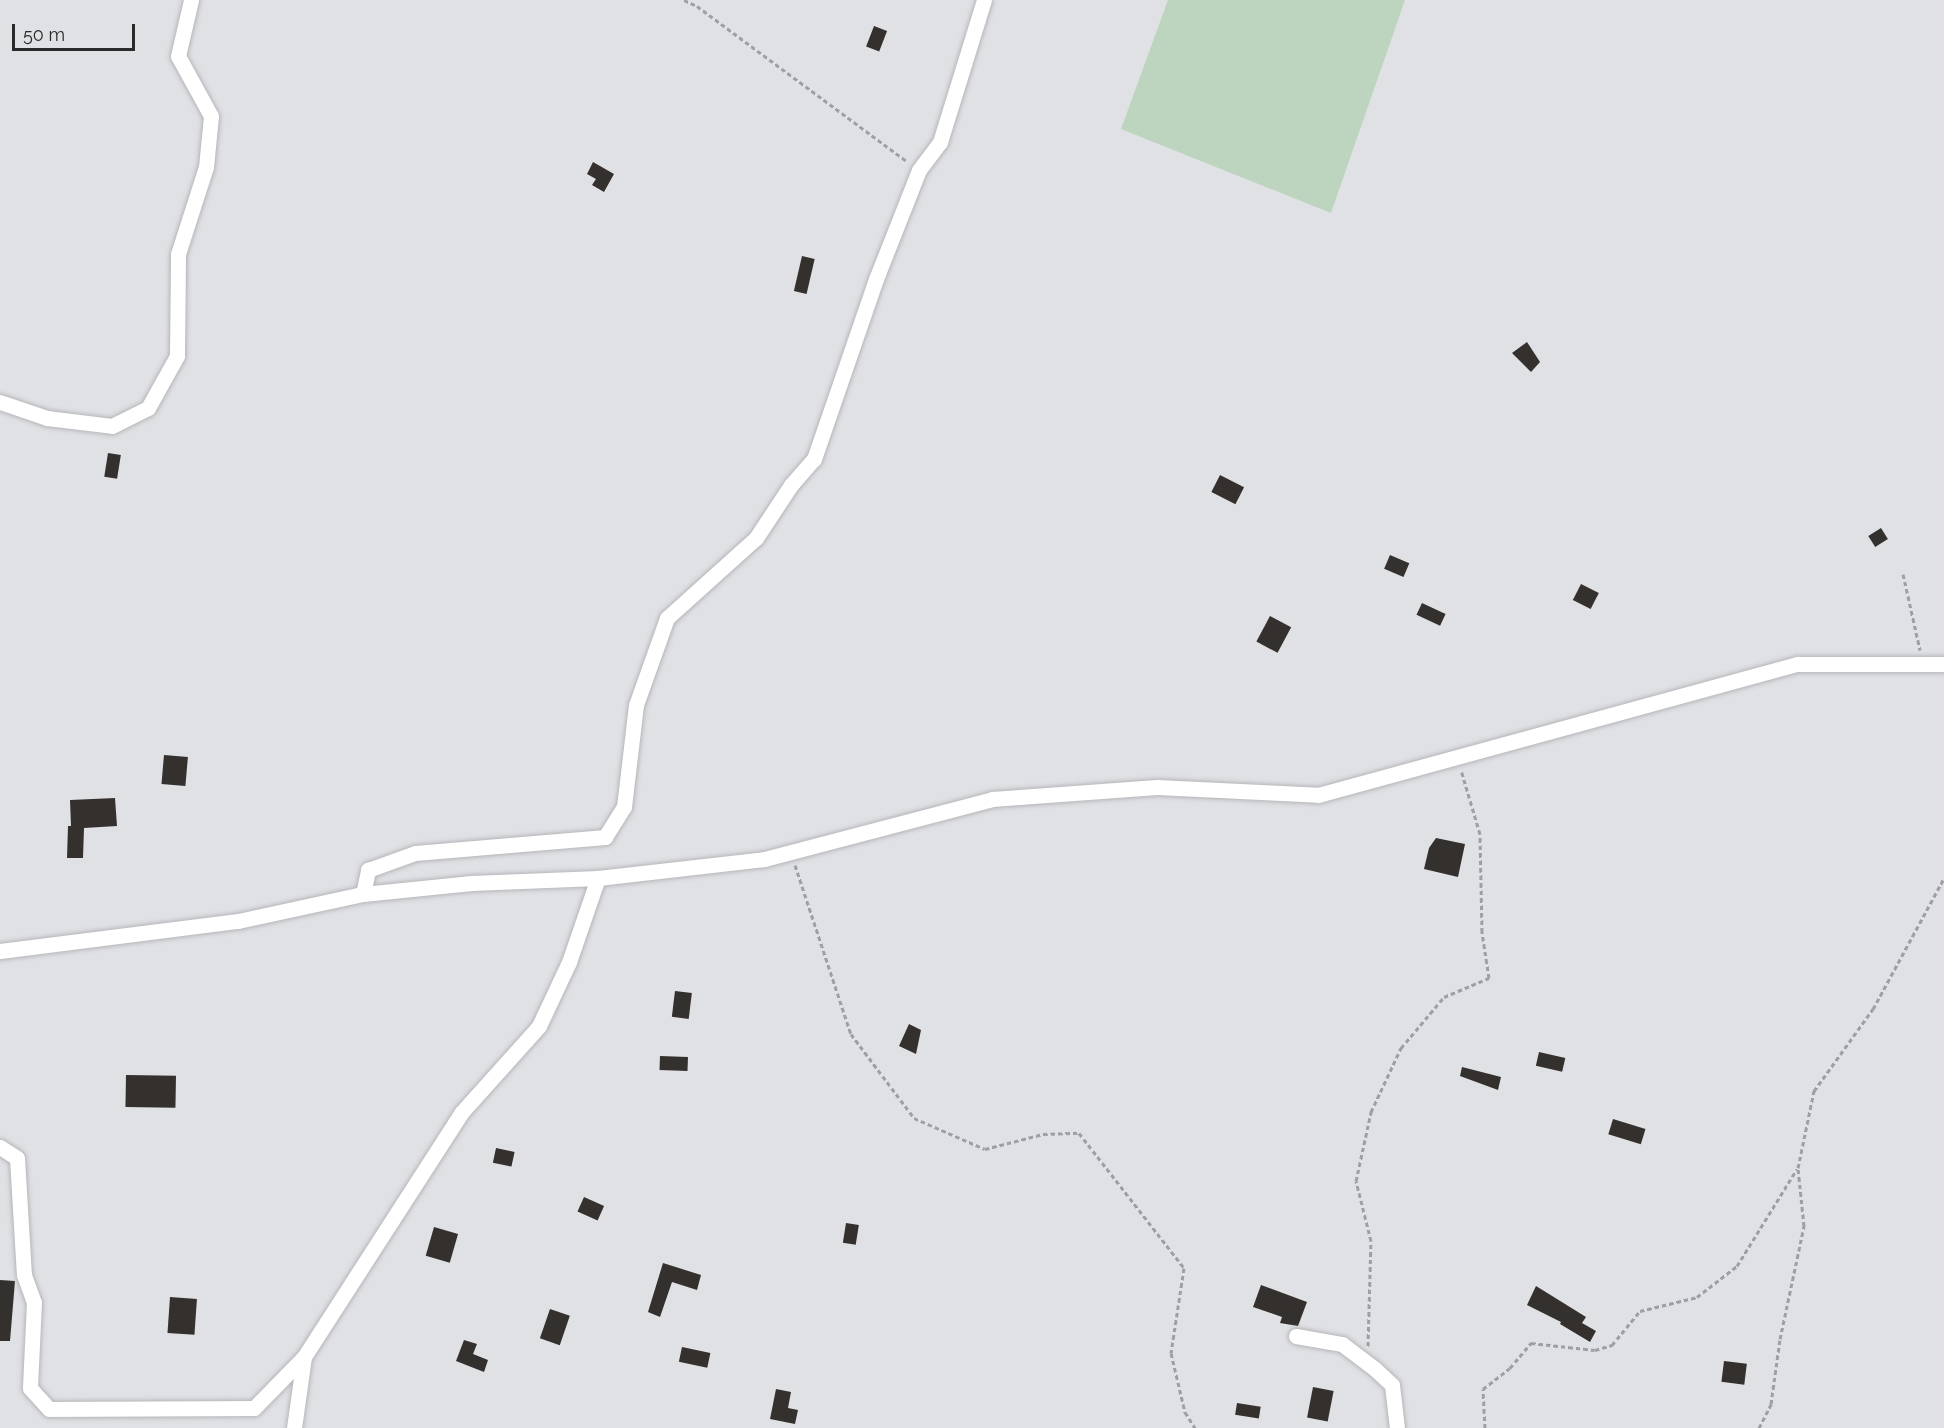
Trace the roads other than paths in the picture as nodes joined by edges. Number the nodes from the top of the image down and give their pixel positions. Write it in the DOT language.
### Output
graph roads {
  1 [pos="191,0"];
  2 [pos="984,0"];
  3 [pos="0,402"];
  4 [pos="1942,664"];
  5 [pos="598,878"];
  6 [pos="363,894"];
  7 [pos="0,951"];
  8 [pos="0,1147"];
  9 [pos="1296,1336"];
  10 [pos="304,1357"];
  11 [pos="294,1428"];
  12 [pos="1397,1428"];
  1 -- 3 [label="street"];
  2 -- 6 [label="street"];
  4 -- 5 [label="street"];
  5 -- 6 [label="street"];
  5 -- 10 [label="street"];
  6 -- 7 [label="street"];
  8 -- 10 [label="street"];
  9 -- 12 [label="street"];
  10 -- 11 [label="street"];
}
